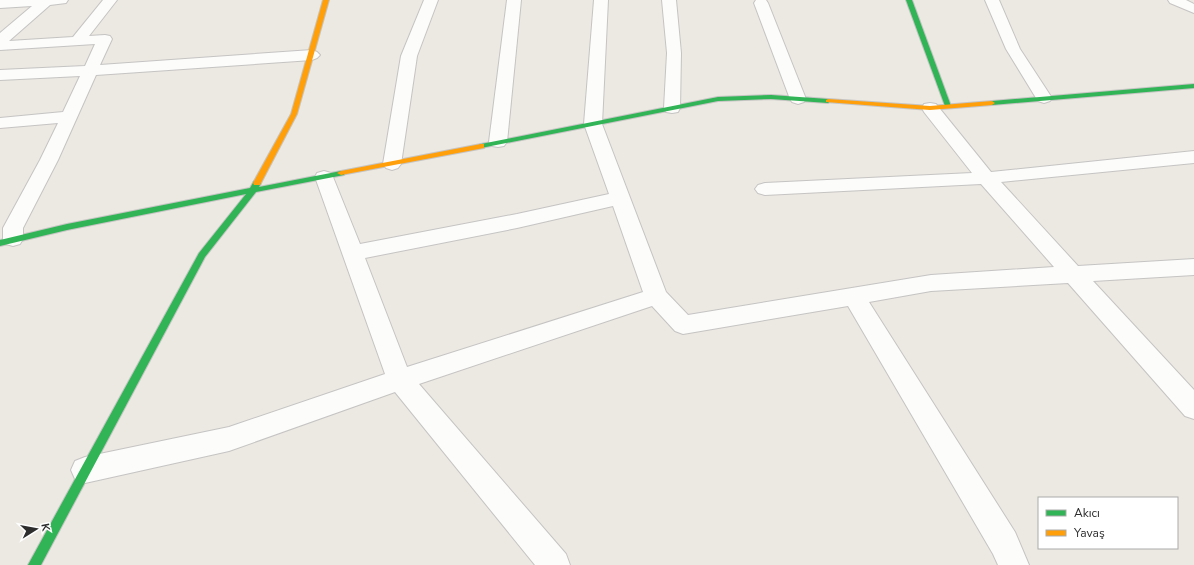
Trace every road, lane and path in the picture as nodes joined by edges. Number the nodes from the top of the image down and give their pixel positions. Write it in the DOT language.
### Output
graph roads {
  1 [pos="61,0"];
  2 [pos="110,0"];
  3 [pos="326,0"];
  4 [pos="431,0"];
  5 [pos="514,0"];
  6 [pos="601,0"];
  7 [pos="669,0"];
  8 [pos="909,0"];
  9 [pos="992,0"];
  10 [pos="1175,0"];
  11 [pos="46,1"];
  12 [pos="761,3"];
  13 [pos="0,4"];
  14 [pos="1194,9"];
  15 [pos="78,40"];
  16 [pos="0,41"];
  17 [pos="0,46"];
  18 [pos="312,55"];
  19 [pos="90,70"];
  20 [pos="0,75"];
  21 [pos="1194,86"];
  22 [pos="1044,98"];
  23 [pos="798,99"];
  24 [pos="939,107"];
  25 [pos="672,108"];
  26 [pos="68,117"];
  27 [pos="0,123"];
  28 [pos="593,124"];
  29 [pos="498,142"];
  30 [pos="1194,157"];
  31 [pos="392,164"];
  32 [pos="324,177"];
  33 [pos="986,178"];
  34 [pos="765,189"];
  35 [pos="253,191"];
  36 [pos="620,198"];
  37 [pos="6,241"];
  38 [pos="353,253"];
  39 [pos="1194,267"];
  40 [pos="1072,274"];
  41 [pos="656,296"];
  42 [pos="854,296"];
  43 [pos="400,380"];
  44 [pos="1194,408"];
  45 [pos="85,470"];
  46 [pos="34,565"];
  47 [pos="555,565"];
  48 [pos="1014,565"];
  1 -- 11 [label="street"];
  2 -- 15 [label="street"];
  3 -- 18 [label="street"];
  4 -- 31 [label="street"];
  5 -- 29 [label="street"];
  6 -- 28 [label="street"];
  7 -- 25 [label="street"];
  8 -- 24 [label="street"];
  9 -- 22 [label="street"];
  10 -- 14 [label="street"];
  11 -- 13 [label="street"];
  11 -- 16 [label="street"];
  12 -- 23 [label="street"];
  15 -- 17 [label="street"];
  15 -- 19 [label="street"];
  18 -- 19 [label="street"];
  18 -- 35 [label="street"];
  19 -- 20 [label="street"];
  19 -- 26 [label="street"];
  21 -- 22 [label="street"];
  22 -- 24 [label="street"];
  23 -- 24 [label="street"];
  23 -- 25 [label="street"];
  24 -- 33 [label="street"];
  25 -- 28 [label="street"];
  26 -- 27 [label="street"];
  26 -- 37 [label="street"];
  28 -- 29 [label="street"];
  28 -- 36 [label="street"];
  29 -- 31 [label="street"];
  30 -- 33 [label="street"];
  31 -- 32 [label="street"];
  32 -- 35 [label="street"];
  32 -- 38 [label="street"];
  33 -- 34 [label="street"];
  33 -- 40 [label="street"];
  35 -- 37 [label="street"];
  35 -- 45 [label="street"];
  36 -- 38 [label="street"];
  36 -- 41 [label="street"];
  38 -- 43 [label="street"];
  39 -- 40 [label="street"];
  40 -- 42 [label="street"];
  40 -- 44 [label="street"];
  41 -- 42 [label="street"];
  41 -- 43 [label="street"];
  42 -- 48 [label="street"];
  43 -- 45 [label="street"];
  43 -- 47 [label="street"];
  45 -- 46 [label="street"];
}
